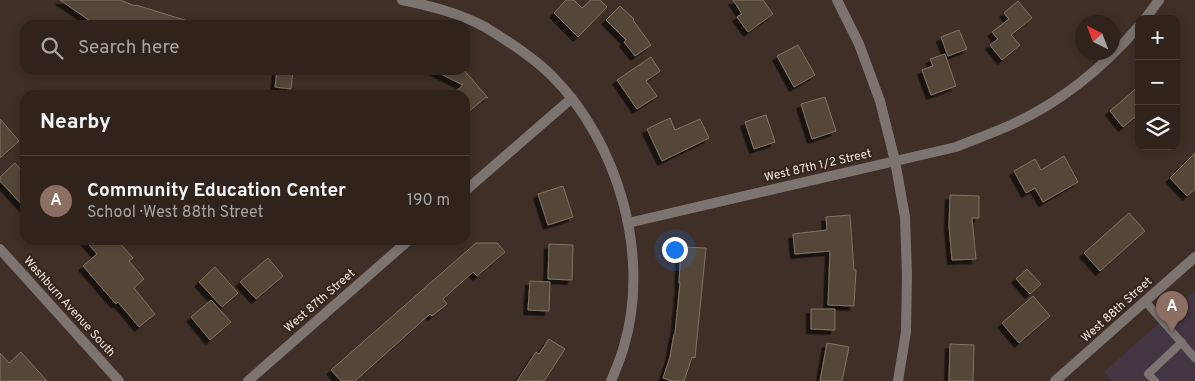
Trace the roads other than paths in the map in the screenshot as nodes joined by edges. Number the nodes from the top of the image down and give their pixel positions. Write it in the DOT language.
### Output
graph roads {
  1 [pos="402,0"];
  2 [pos="837,0"];
  3 [pos="1159,0"];
  4 [pos="1147,15"];
  5 [pos="468,20"];
  6 [pos="470,21"];
  7 [pos="1135,30"];
  8 [pos="572,98"];
  9 [pos="895,161"];
  10 [pos="470,187"];
  11 [pos="628,223"];
  12 [pos="403,245"];
  13 [pos="0,249"];
  14 [pos="1195,257"];
  15 [pos="1145,301"];
  16 [pos="1182,342"];
  17 [pos="1194,353"];
  18 [pos="119,381"];
  19 [pos="248,381"];
  20 [pos="611,381"];
  21 [pos="898,381"];
  22 [pos="1055,381"];
  23 [pos="1155,381"];
  1 -- 5 [label="street"];
  2 -- 9 [label="street"];
  3 -- 4 [label="street"];
  6 -- 8 [label="street"];
  7 -- 9 [label="street, West 87th 1/2 Street"];
  8 -- 10 [label="street"];
  8 -- 11 [label="street"];
  9 -- 11 [label="street, West 87th 1/2 Street"];
  9 -- 21 [label="street"];
  11 -- 20 [label="street"];
  12 -- 19 [label="street, West 87th Street"];
  13 -- 18 [label="street, Washburn Avenue South"];
  14 -- 15 [label="street, West 88th Street"];
  15 -- 16 [label="lane"];
  15 -- 22 [label="street, West 88th Street"];
  16 -- 17 [label="lane"];
  16 -- 23 [label="lane"];
}
